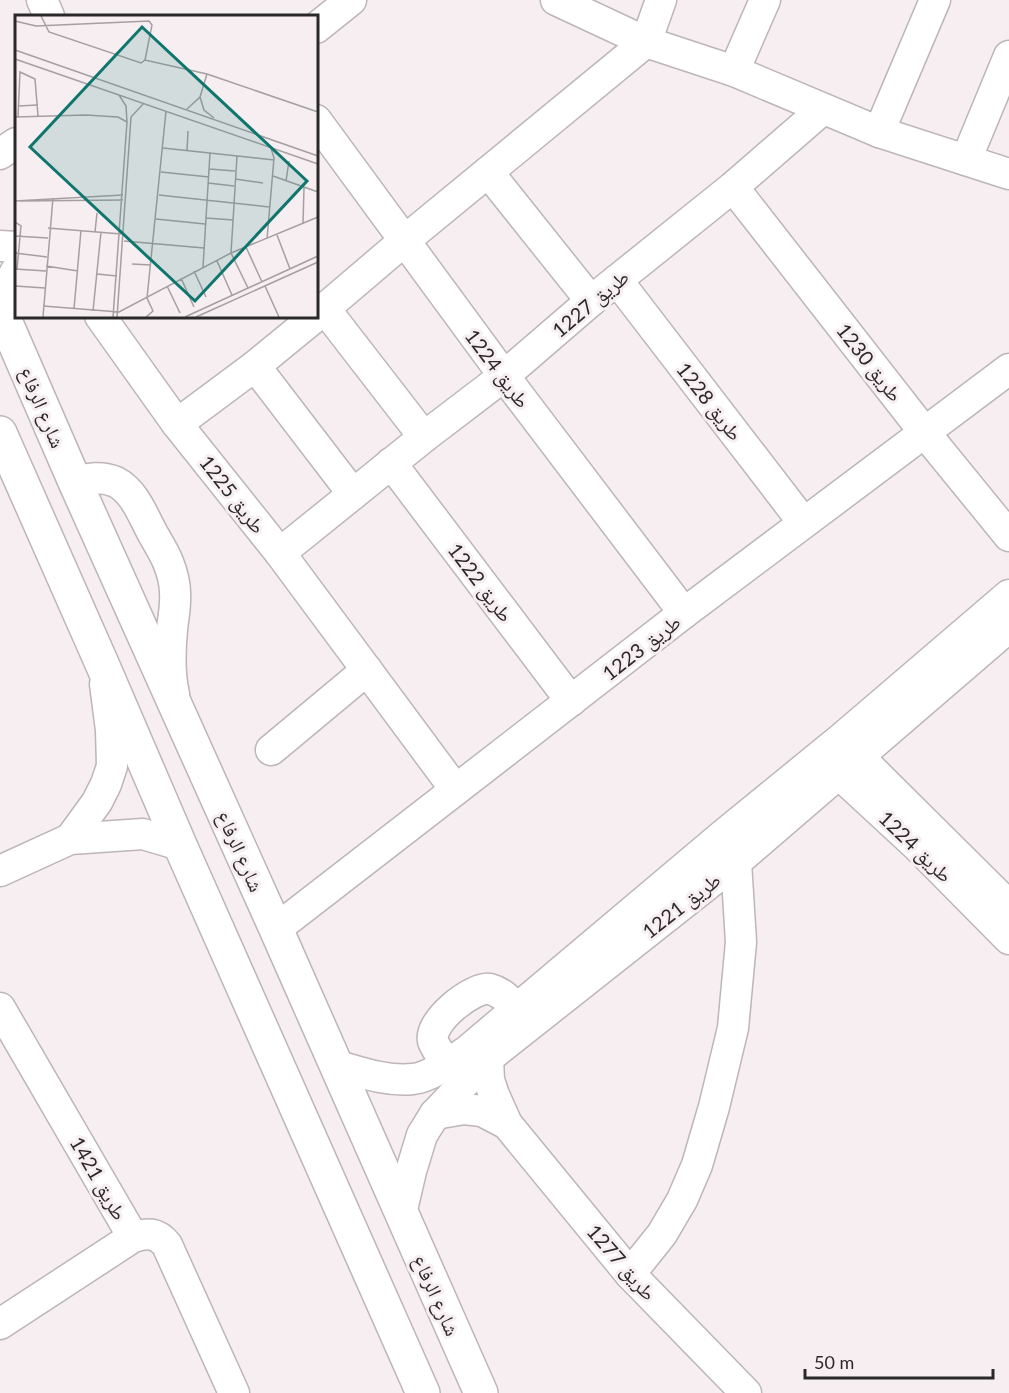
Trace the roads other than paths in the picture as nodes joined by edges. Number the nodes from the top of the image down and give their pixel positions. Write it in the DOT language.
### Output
graph roads {
  1 [pos="42,0"];
  2 [pos="351,0"];
  3 [pos="556,0"];
  4 [pos="661,0"];
  5 [pos="765,0"];
  6 [pos="935,0"];
  7 [pos="49,15"];
  8 [pos="318,26"];
  9 [pos="646,42"];
  10 [pos="1009,56"];
  11 [pos="734,71"];
  12 [pos="823,109"];
  13 [pos="318,123"];
  14 [pos="879,132"];
  15 [pos="15,144"];
  16 [pos="0,154"];
  17 [pos="966,160"];
  18 [pos="488,172"];
  19 [pos="1009,174"];
  20 [pos="733,187"];
  21 [pos="404,241"];
  22 [pos="0,246"];
  23 [pos="15,247"];
  24 [pos="15,273"];
  25 [pos="617,280"];
  26 [pos="0,298"];
  27 [pos="591,301"];
  28 [pos="0,309"];
  29 [pos="318,309"];
  30 [pos="101,318"];
  31 [pos="306,318"];
  32 [pos="255,366"];
  33 [pos="1009,369"];
  34 [pos="504,376"];
  35 [pos="177,424"];
  36 [pos="925,432"];
  37 [pos="0,433"];
  38 [pos="424,437"];
  39 [pos="391,463"];
  40 [pos="75,482"];
  41 [pos="353,494"];
  42 [pos="803,522"];
  43 [pos="1009,536"];
  44 [pos="280,553"];
  45 [pos="1009,595"];
  46 [pos="684,613"];
  47 [pos="1009,627"];
  48 [pos="103,666"];
  49 [pos="367,670"];
  50 [pos="571,701"];
  51 [pos="177,709"];
  52 [pos="271,750"];
  53 [pos="840,755"];
  54 [pos="455,789"];
  55 [pos="70,838"];
  56 [pos="180,845"];
  57 [pos="736,862"];
  58 [pos="0,871"];
  59 [pos="1009,906"];
  60 [pos="276,929"];
  61 [pos="1009,939"];
  62 [pos="516,1007"];
  63 [pos="0,1008"];
  64 [pos="488,1058"];
  65 [pos="335,1065"];
  66 [pos="447,1065"];
  67 [pos="435,1114"];
  68 [pos="507,1124"];
  69 [pos="401,1214"];
  70 [pos="133,1237"];
  71 [pos="630,1274"];
  72 [pos="0,1324"];
  73 [pos="234,1393"];
  74 [pos="423,1393"];
  75 [pos="481,1393"];
  76 [pos="746,1393"];
  1 -- 7 [label="street"];
  2 -- 8 [label="street"];
  3 -- 9 [label="street"];
  4 -- 9 [label="street"];
  5 -- 11 [label="street"];
  6 -- 14 [label="street"];
  9 -- 11 [label="street"];
  9 -- 18 [label="street"];
  10 -- 17 [label="street"];
  11 -- 12 [label="street"];
  12 -- 14 [label="street"];
  12 -- 20 [label="street, طريق 1227"];
  13 -- 21 [label="street, طريق 1224"];
  14 -- 17 [label="street"];
  15 -- 16 [label="street"];
  17 -- 19 [label="street"];
  18 -- 21 [label="street"];
  18 -- 27 [label="street"];
  20 -- 25 [label="street, طريق 1227"];
  20 -- 36 [label="street, طريق 1230"];
  21 -- 29 [label="street"];
  21 -- 34 [label="street, طريق 1224"];
  22 -- 23 [label="street"];
  24 -- 26 [label="street"];
  25 -- 27 [label="street, طريق 1227"];
  25 -- 42 [label="street, طريق 1228"];
  27 -- 34 [label="street, طريق 1227"];
  28 -- 40 [label="main road, شارع الرفاع"];
  30 -- 35 [label="street, طريق 1225"];
  31 -- 32 [label="street"];
  31 -- 38 [label="street"];
  32 -- 35 [label="street"];
  32 -- 41 [label="street"];
  33 -- 36 [label="street, طريق 1223"];
  34 -- 38 [label="street, طريق 1227"];
  34 -- 46 [label="street, طريق 1224"];
  35 -- 44 [label="street, طريق 1225"];
  36 -- 42 [label="street, طريق 1223"];
  36 -- 43 [label="street, طريق 1230"];
  37 -- 48 [label="main road"];
  38 -- 39 [label="street, طريق 1227"];
  39 -- 41 [label="street, طريق 1227"];
  39 -- 50 [label="street, طريق 1222"];
  40 -- 51 [label="main road, شارع الرفاع"];
  40 -- 51 [label="street"];
  41 -- 44 [label="street, طريق 1227"];
  42 -- 46 [label="street, طريق 1223"];
  44 -- 49 [label="street, طريق 1225"];
  45 -- 53 [label="street, طريق 1221"];
  46 -- 50 [label="street, طريق 1223"];
  47 -- 53 [label="street, طريق 1221"];
  48 -- 55 [label="street"];
  48 -- 56 [label="main road"];
  49 -- 52 [label="street"];
  49 -- 54 [label="street, طريق 1225"];
  50 -- 54 [label="street, طريق 1223"];
  51 -- 60 [label="main road, شارع الرفاع"];
  53 -- 57 [label="street, طريق 1221"];
  53 -- 59 [label="street, طريق 1224"];
  53 -- 61 [label="street, طريق 1224"];
  53 -- 62 [label="street, طريق 1221"];
  54 -- 60 [label="street, طريق 1223"];
  55 -- 56 [label="street"];
  55 -- 58 [label="street"];
  56 -- 74 [label="main road"];
  57 -- 64 [label="street, طريق 1221"];
  57 -- 71 [label="street"];
  60 -- 65 [label="main road, شارع الرفاع"];
  62 -- 66 [label="street, طريق 1221"];
  62 -- 66 [label="street"];
  63 -- 70 [label="street, طريق 1421"];
  64 -- 67 [label="street, طريق 1221"];
  64 -- 68 [label="street, طريق 1277"];
  65 -- 66 [label="street, طريق 1221"];
  65 -- 69 [label="main road, شارع الرفاع"];
  67 -- 68 [label="street, طريق 1277"];
  67 -- 69 [label="street, طريق 1221"];
  68 -- 71 [label="street, طريق 1277"];
  69 -- 75 [label="main road, شارع الرفاع"];
  70 -- 72 [label="street"];
  70 -- 73 [label="street, طريق 1421"];
  71 -- 76 [label="street, طريق 1277"];
}
